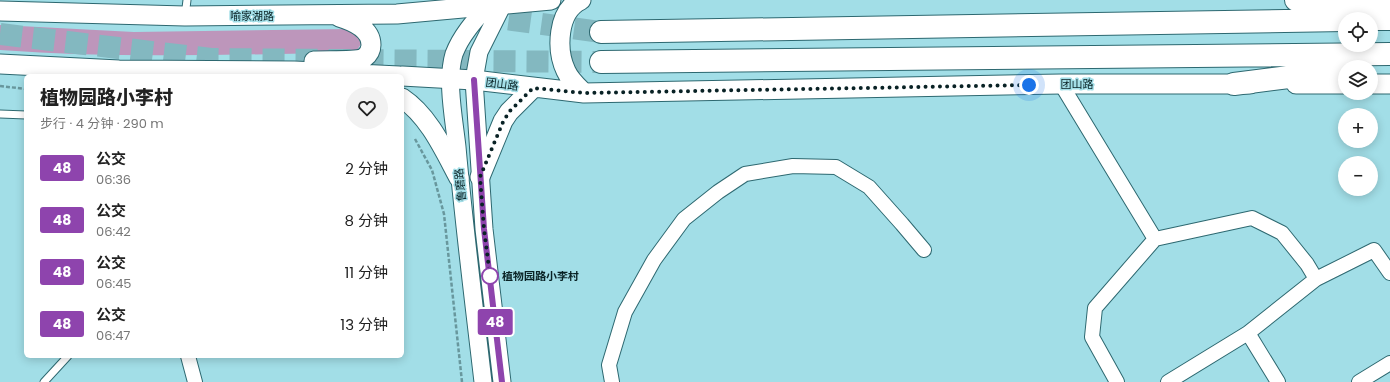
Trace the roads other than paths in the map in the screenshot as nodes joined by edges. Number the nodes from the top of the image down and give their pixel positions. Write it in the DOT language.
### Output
graph roads {
  1 [pos="551,0"];
  2 [pos="581,0"];
  3 [pos="1296,0"];
  4 [pos="497,2"];
  5 [pos="1390,3"];
  6 [pos="186,8"];
  7 [pos="0,11"];
  8 [pos="329,15"];
  9 [pos="1378,19"];
  10 [pos="1390,19"];
  11 [pos="1338,20"];
  12 [pos="601,32"];
  13 [pos="1390,54"];
  14 [pos="601,62"];
  15 [pos="0,64"];
  16 [pos="1390,64"];
  17 [pos="1378,66"];
  18 [pos="1338,71"];
  19 [pos="120,73"];
  20 [pos="296,73"];
  21 [pos="331,74"];
  22 [pos="404,76"];
  23 [pos="450,78"];
  24 [pos="474,80"];
  25 [pos="1061,84"];
  26 [pos="1234,84"];
  27 [pos="1338,84"];
  28 [pos="1378,84"];
  29 [pos="1390,84"];
  30 [pos="533,88"];
  31 [pos="584,93"];
  32 [pos="404,99"];
  33 [pos="0,114"];
  34 [pos="24,116"];
  35 [pos="480,177"];
  36 [pos="460,178"];
  37 [pos="1155,239"];
  38 [pos="924,250"];
  39 [pos="1390,273"];
  40 [pos="1316,279"];
  41 [pos="1248,333"];
  42 [pos="66,358"];
  43 [pos="189,358"];
  44 [pos="1390,363"];
  45 [pos="44,382"];
  46 [pos="195,382"];
  47 [pos="483,382"];
  48 [pos="502,382"];
  49 [pos="612,382"];
  50 [pos="1117,382"];
  51 [pos="1168,382"];
  52 [pos="1278,382"];
  53 [pos="1359,382"];
  1 -- 4 [label="main road"];
  2 -- 31 [label="main road"];
  3 -- 5 [label="highway"];
  4 -- 8 [label="main road, 喻家湖路"];
  4 -- 23 [label="street, 鲁磨路"];
  4 -- 24 [label="street, 鲁磨路"];
  6 -- 7 [label="main road, 喻家湖路"];
  6 -- 8 [label="main road, 喻家湖路"];
  8 -- 20 [label="main road"];
  9 -- 10 [label="highway"];
  11 -- 12 [label="highway"];
  13 -- 14 [label="highway"];
  15 -- 19 [label="main road"];
  16 -- 17 [label="highway"];
  18 -- 26 [label="highway"];
  19 -- 20 [label="main road"];
  20 -- 21 [label="main road"];
  22 -- 23 [label="main road"];
  23 -- 24 [label="main road"];
  23 -- 36 [label="street, 鲁磨路"];
  24 -- 30 [label="main road, 团山路"];
  24 -- 35 [label="street, 鲁磨路"];
  25 -- 26 [label="main road, 团山路"];
  25 -- 31 [label="main road, 团山路"];
  25 -- 37 [label="street"];
  26 -- 27 [label="main road, 团山路"];
  28 -- 29 [label="main road"];
  30 -- 31 [label="main road, 团山路"];
  30 -- 35 [label="main road"];
  32 -- 36 [label="main road"];
  33 -- 34 [label="lane"];
  35 -- 48 [label="street, 鲁磨路"];
  36 -- 47 [label="street, 鲁磨路"];
  37 -- 40 [label="street"];
  37 -- 50 [label="street"];
  38 -- 49 [label="street"];
  39 -- 40 [label="street"];
  40 -- 41 [label="street"];
  41 -- 51 [label="street"];
  41 -- 52 [label="street"];
  42 -- 45 [label="lane"];
  43 -- 46 [label="street"];
  44 -- 53 [label="street"];
}
